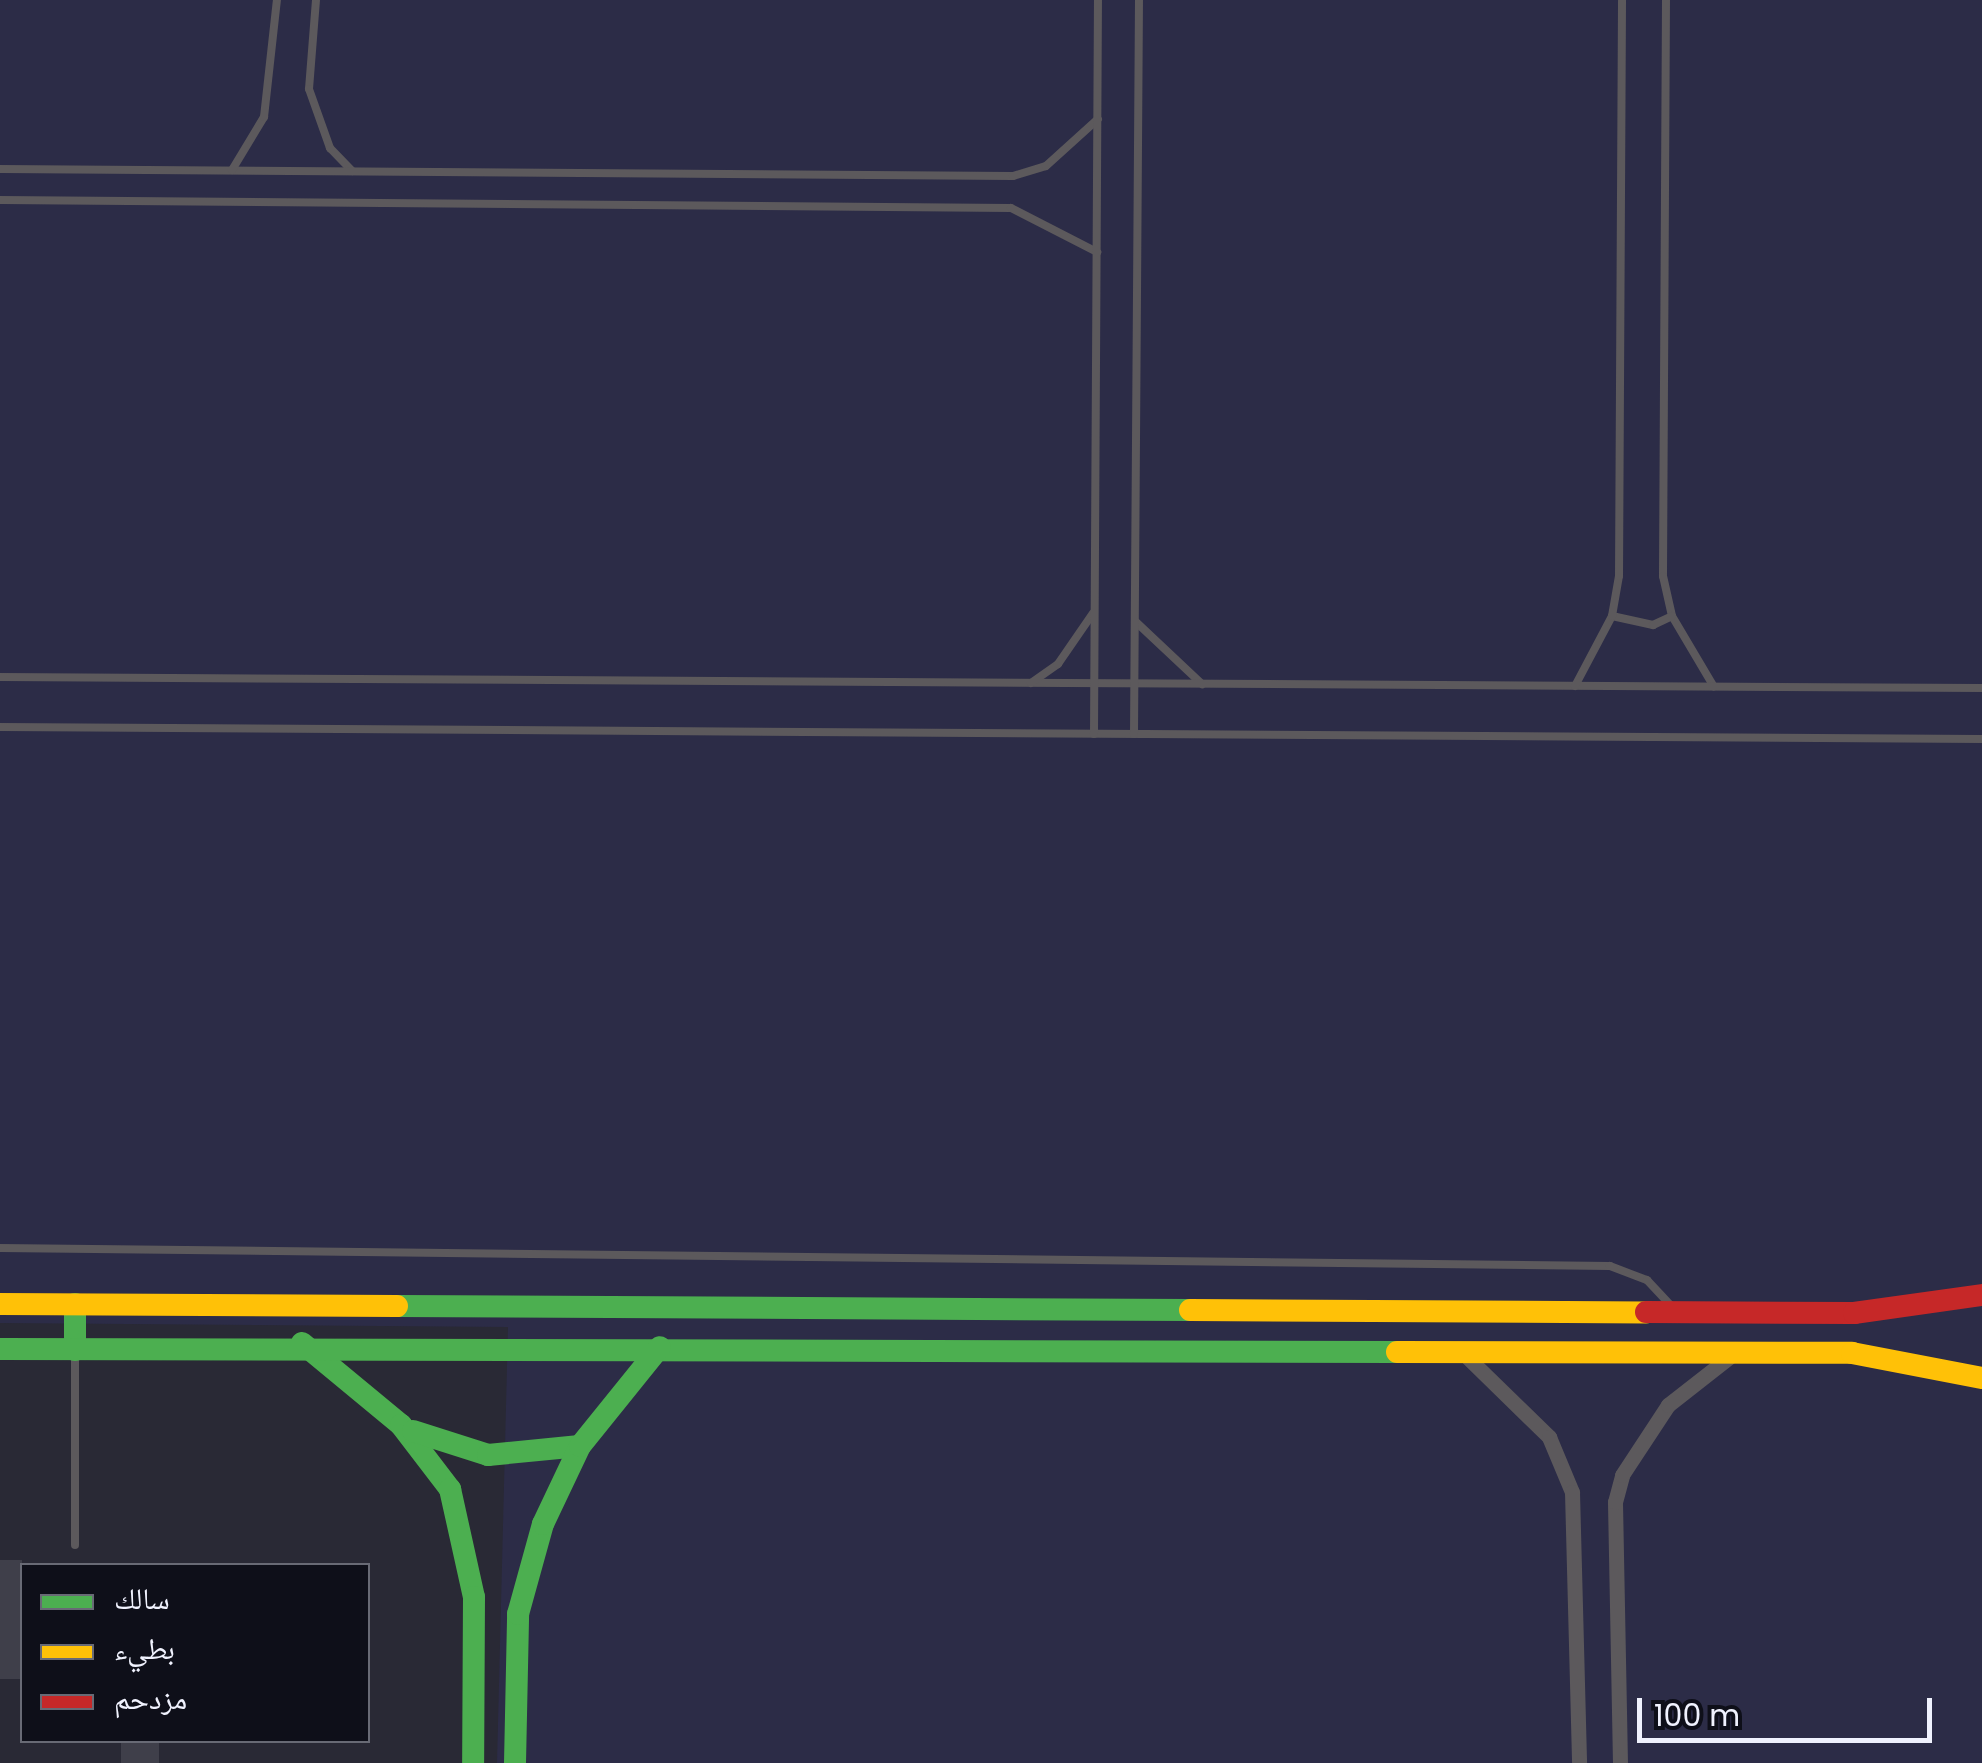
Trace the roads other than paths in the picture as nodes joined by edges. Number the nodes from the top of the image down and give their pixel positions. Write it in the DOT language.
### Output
graph roads {
  1 [pos="277,0"];
  2 [pos="316,0"];
  3 [pos="1098,0"];
  4 [pos="1139,0"];
  5 [pos="1622,0"];
  6 [pos="1666,0"];
  7 [pos="1098,120"];
  8 [pos="0,169"];
  9 [pos="232,170"];
  10 [pos="352,171"];
  11 [pos="0,200"];
  12 [pos="1097,252"];
  13 [pos="1095,609"];
  14 [pos="1612,616"];
  15 [pos="1672,616"];
  16 [pos="1135,621"];
  17 [pos="0,677"];
  18 [pos="1031,683"];
  19 [pos="1095,683"];
  20 [pos="1134,684"];
  21 [pos="1202,684"];
  22 [pos="1575,686"];
  23 [pos="1714,687"];
  24 [pos="1982,688"];
  25 [pos="0,728"];
  26 [pos="1094,734"];
  27 [pos="1134,734"];
  28 [pos="1982,739"];
  29 [pos="0,1248"];
  30 [pos="1982,1295"];
  31 [pos="0,1304"];
  32 [pos="75,1304"];
  33 [pos="1078,1312"];
  34 [pos="1677,1313"];
  35 [pos="1854,1313"];
  36 [pos="302,1343"];
  37 [pos="660,1347"];
  38 [pos="0,1349"];
  39 [pos="75,1350"];
  40 [pos="1078,1351"];
  41 [pos="1462,1352"];
  42 [pos="1736,1352"];
  43 [pos="1852,1352"];
  44 [pos="1982,1378"];
  45 [pos="401,1424"];
  46 [pos="580,1446"];
  47 [pos="74,1545"];
  48 [pos="473,1763"];
  49 [pos="515,1763"];
  50 [pos="1580,1763"];
  51 [pos="1620,1763"];
  1 -- 9 [label="lane"];
  2 -- 10 [label="lane"];
  3 -- 7 [label="lane"];
  4 -- 16 [label="lane"];
  5 -- 14 [label="lane"];
  6 -- 15 [label="lane"];
  7 -- 10 [label="lane"];
  7 -- 12 [label="lane"];
  8 -- 9 [label="lane"];
  9 -- 10 [label="lane"];
  11 -- 12 [label="lane"];
  12 -- 13 [label="lane"];
  13 -- 18 [label="lane"];
  13 -- 19 [label="lane"];
  14 -- 15 [label="lane"];
  14 -- 22 [label="lane"];
  15 -- 23 [label="lane"];
  16 -- 20 [label="lane"];
  16 -- 21 [label="lane"];
  17 -- 18 [label="lane"];
  18 -- 19 [label="lane"];
  19 -- 20 [label="lane"];
  19 -- 26 [label="lane"];
  20 -- 21 [label="lane"];
  20 -- 27 [label="lane"];
  21 -- 22 [label="lane"];
  22 -- 23 [label="lane"];
  23 -- 24 [label="lane"];
  25 -- 26 [label="lane"];
  26 -- 27 [label="lane"];
  27 -- 28 [label="lane"];
  29 -- 34 [label="lane"];
  30 -- 35 [label="street"];
  31 -- 32 [label="street"];
  32 -- 33 [label="street"];
  32 -- 39 [label="street"];
  33 -- 34 [label="street"];
  33 -- 40 [label="street"];
  34 -- 35 [label="street"];
  35 -- 43 [label="street"];
  36 -- 37 [label="street"];
  36 -- 39 [label="street"];
  36 -- 45 [label="street"];
  37 -- 40 [label="street"];
  37 -- 46 [label="street"];
  38 -- 39 [label="street"];
  39 -- 47 [label="lane"];
  40 -- 41 [label="street"];
  41 -- 42 [label="street"];
  41 -- 50 [label="street"];
  42 -- 43 [label="street"];
  42 -- 51 [label="street"];
  43 -- 44 [label="street"];
  45 -- 46 [label="street"];
  45 -- 48 [label="street"];
  46 -- 49 [label="street"];
}
